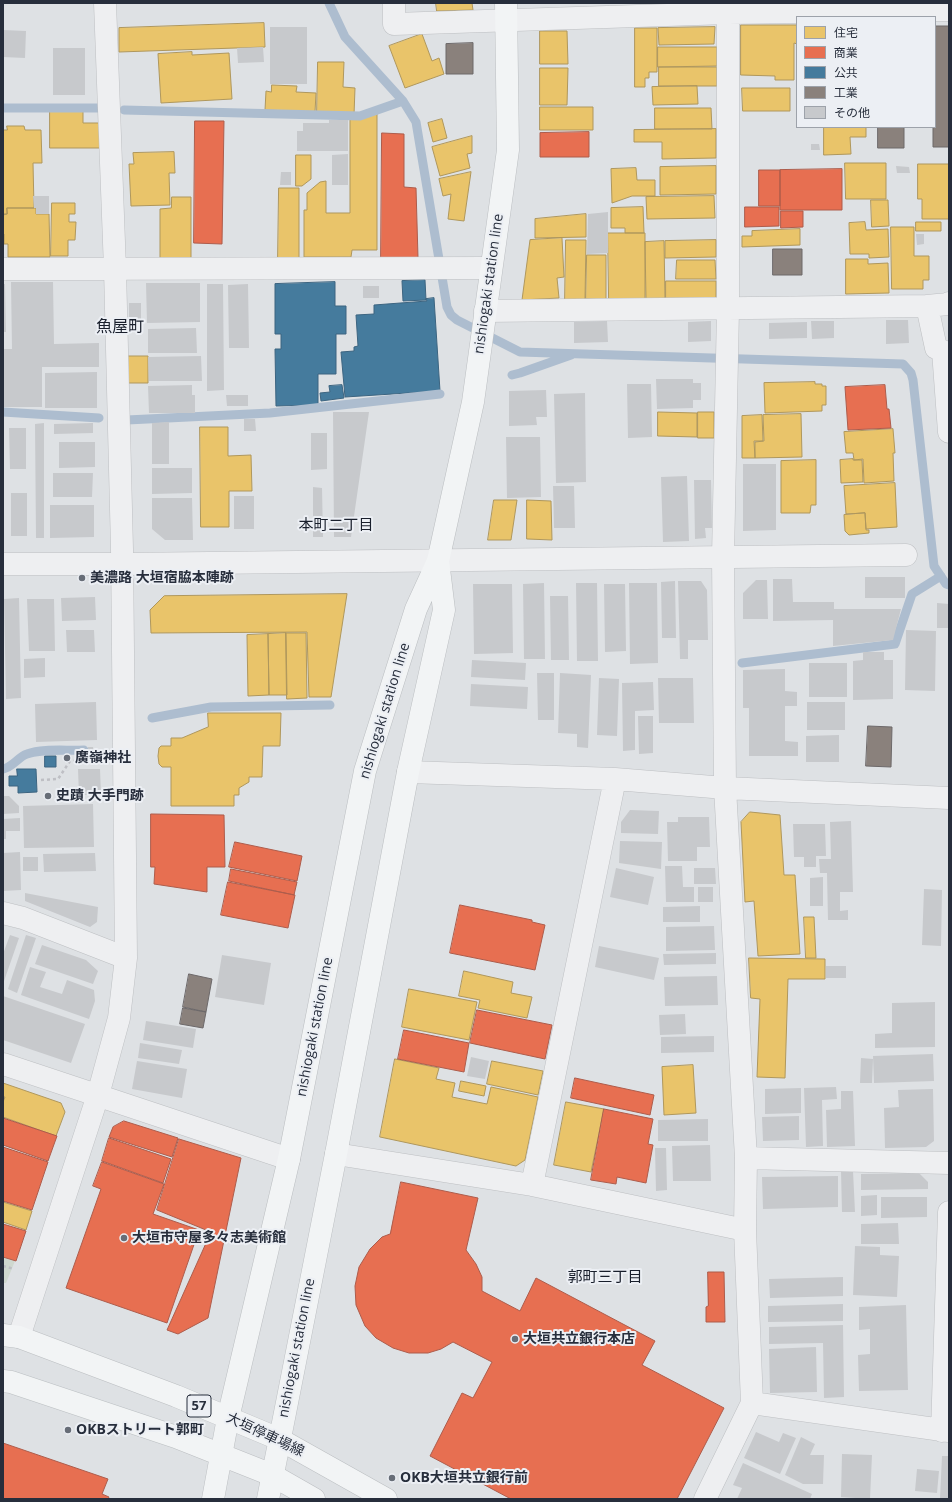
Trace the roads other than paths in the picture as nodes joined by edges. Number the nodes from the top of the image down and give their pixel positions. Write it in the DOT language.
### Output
graph roads {
  1 [pos="105,3"];
  2 [pos="394,3"];
  3 [pos="728,8"];
  4 [pos="949,10"];
  5 [pos="506,12"];
  6 [pos="491,268"];
  7 [pos="3,269"];
  8 [pos="115,269"];
  9 [pos="949,303"];
  10 [pos="927,306"];
  11 [pos="728,309"];
  12 [pos="485,311"];
  13 [pos="946,350"];
  14 [pos="949,432"];
  15 [pos="906,555"];
  16 [pos="723,557"];
  17 [pos="438,561"];
  18 [pos="3,564"];
  19 [pos="122,564"];
  20 [pos="408,772"];
  21 [pos="615,779"];
  22 [pos="725,788"];
  23 [pos="949,798"];
  24 [pos="3,913"];
  25 [pos="126,958"];
  26 [pos="3,1064"];
  27 [pos="98,1095"];
  28 [pos="336,1154"];
  29 [pos="746,1158"];
  30 [pos="289,1159"];
  31 [pos="949,1163"];
  32 [pos="532,1185"];
  33 [pos="949,1212"];
  34 [pos="745,1230"];
  35 [pos="11,1336"];
  36 [pos="3,1381"];
  37 [pos="752,1402"];
  38 [pos="228,1418"];
  39 [pos="945,1431"];
  40 [pos="280,1439"];
  41 [pos="221,1455"];
  42 [pos="272,1475"];
  43 [pos="212,1499"];
  44 [pos="268,1499"];
  45 [pos="314,1499"];
  46 [pos="386,1499"];
  47 [pos="705,1499"];
  1 -- 8 [label="street"];
  2 -- 5 [label="street"];
  3 -- 4 [label="street"];
  3 -- 5 [label="street"];
  3 -- 11 [label="street"];
  5 -- 6 [label="main road, nishiogaki station line"];
  6 -- 8 [label="street"];
  6 -- 12 [label="main road, nishiogaki station line"];
  7 -- 8 [label="street"];
  8 -- 19 [label="street"];
  9 -- 10 [label="street"];
  10 -- 11 [label="street"];
  10 -- 13 [label="street"];
  11 -- 12 [label="street"];
  11 -- 16 [label="street"];
  12 -- 17 [label="main road, nishiogaki station line"];
  13 -- 14 [label="street"];
  15 -- 16 [label="street"];
  16 -- 17 [label="street"];
  16 -- 22 [label="street"];
  17 -- 19 [label="street"];
  17 -- 20 [label="main road, nishiogaki station line"];
  17 -- 30 [label="main road, nishiogaki station line"];
  18 -- 19 [label="street"];
  19 -- 25 [label="street"];
  20 -- 21 [label="street"];
  20 -- 28 [label="main road, nishiogaki station line"];
  21 -- 22 [label="street"];
  21 -- 32 [label="street"];
  22 -- 23 [label="street"];
  22 -- 29 [label="street"];
  24 -- 25 [label="street"];
  25 -- 27 [label="street"];
  26 -- 27 [label="street"];
  27 -- 30 [label="street"];
  27 -- 35 [label="street"];
  28 -- 32 [label="street"];
  28 -- 40 [label="main road, nishiogaki station line"];
  29 -- 31 [label="street"];
  29 -- 34 [label="street"];
  30 -- 38 [label="main road, nishiogaki station line"];
  32 -- 34 [label="street"];
  33 -- 39 [label="street"];
  34 -- 37 [label="street"];
  35 -- 38 [label="main road, 大垣停車場線 / 57"];
  36 -- 41 [label="main road"];
  37 -- 39 [label="street"];
  37 -- 47 [label="street"];
  38 -- 40 [label="main road, 大垣停車場線 / 57"];
  38 -- 41 [label="main road, nishiogaki station line"];
  40 -- 42 [label="main road, nishiogaki station line"];
  40 -- 46 [label="main road, 大垣停車場線 / 57"];
  41 -- 42 [label="main road"];
  41 -- 43 [label="main road, nishiogaki station line"];
  42 -- 44 [label="main road, nishiogaki station line"];
  42 -- 45 [label="main road"];
}
